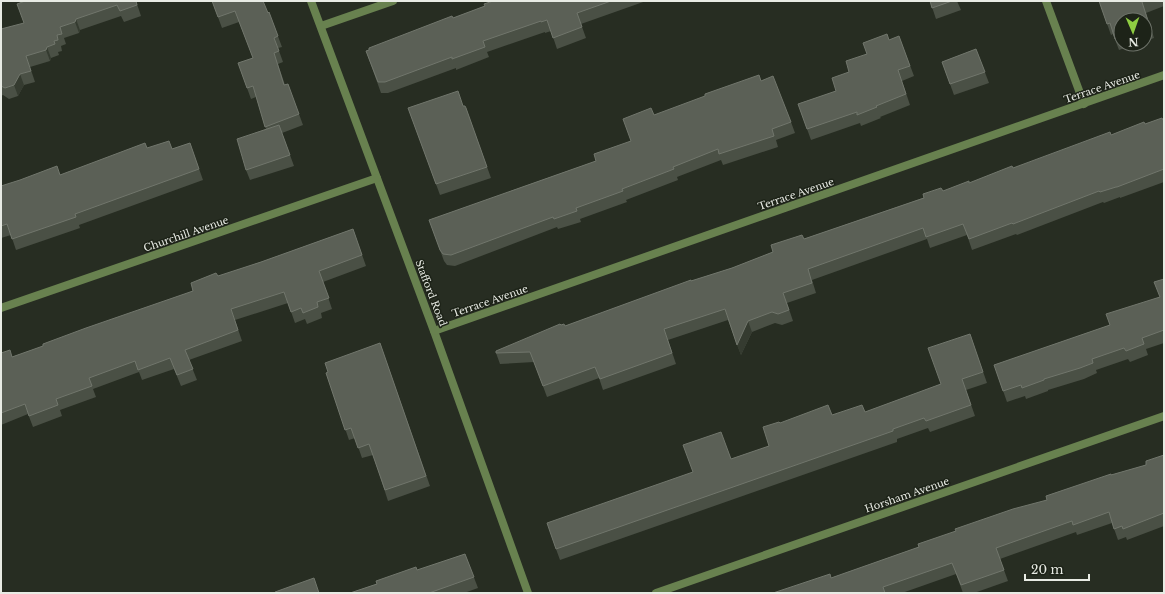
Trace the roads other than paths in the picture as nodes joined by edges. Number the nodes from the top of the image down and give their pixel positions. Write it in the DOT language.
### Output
graph roads {
  1 [pos="311,1"];
  2 [pos="393,1"];
  3 [pos="1046,1"];
  4 [pos="321,26"];
  5 [pos="1164,75"];
  6 [pos="1084,104"];
  7 [pos="377,178"];
  8 [pos="1,308"];
  9 [pos="434,331"];
  10 [pos="1164,416"];
  11 [pos="528,593"];
  12 [pos="656,593"];
  1 -- 4 [label="street, Stafford Road"];
  2 -- 4 [label="street"];
  3 -- 6 [label="street"];
  4 -- 7 [label="street, Stafford Road"];
  5 -- 6 [label="street, Terrace Avenue"];
  6 -- 9 [label="street, Terrace Avenue"];
  7 -- 8 [label="street, Churchill Avenue"];
  7 -- 9 [label="street, Stafford Road"];
  9 -- 11 [label="street, Stafford Road"];
  10 -- 12 [label="street, Horsham Avenue"];
}
